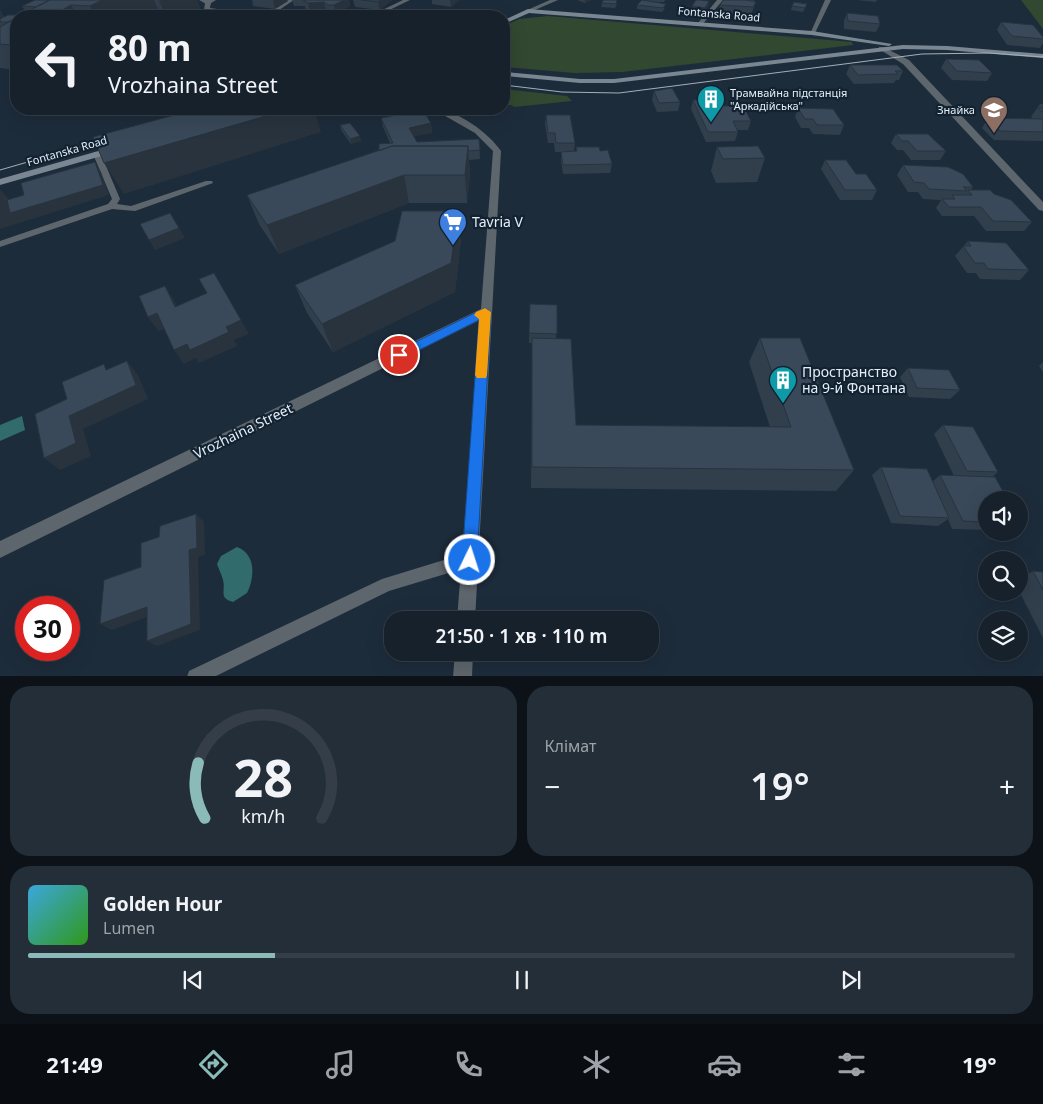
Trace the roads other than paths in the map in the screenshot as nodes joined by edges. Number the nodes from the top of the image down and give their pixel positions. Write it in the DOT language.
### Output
graph roads {
  1 [pos="291,0"];
  2 [pos="407,0"];
  3 [pos="555,0"];
  4 [pos="720,0"];
  5 [pos="828,0"];
  6 [pos="275,10"];
  7 [pos="386,10"];
  8 [pos="528,11"];
  9 [pos="510,19"];
  10 [pos="700,24"];
  11 [pos="812,33"];
  12 [pos="871,40"];
  13 [pos="903,47"];
  14 [pos="881,48"];
  15 [pos="868,50"];
  16 [pos="1043,56"];
  17 [pos="510,75"];
  18 [pos="448,115"];
  19 [pos="125,146"];
  20 [pos="97,154"];
  21 [pos="0,182"];
  22 [pos="209,183"];
  23 [pos="111,206"];
  24 [pos="1043,208"];
  25 [pos="0,244"];
  26 [pos="485,312"];
  27 [pos="0,550"];
  28 [pos="470,560"];
  29 [pos="467,611"];
  30 [pos="463,661"];
  31 [pos="195,676"];
  32 [pos="462,676"];
  1 -- 6 [label="street"];
  2 -- 7 [label="lane"];
  3 -- 8 [label="street"];
  4 -- 10 [label="lane"];
  5 -- 11 [label="street"];
  8 -- 9 [label="main road, Fontanska Road"];
  8 -- 10 [label="main road, Fontanska Road"];
  10 -- 11 [label="main road, Fontanska Road"];
  11 -- 12 [label="main road, Fontanska Road"];
  12 -- 13 [label="main road, Fontanska Road"];
  12 -- 15 [label="main road"];
  13 -- 14 [label="main road, Fontanska Road"];
  13 -- 16 [label="main road, Fontanska Road"];
  14 -- 15 [label="main road, Fontanska Road"];
  14 -- 24 [label="street"];
  15 -- 17 [label="main road, Fontanska Road"];
  18 -- 26 [label="street"];
  19 -- 20 [label="main road, Fontanska Road"];
  20 -- 21 [label="main road, Fontanska Road"];
  20 -- 23 [label="lane"];
  22 -- 23 [label="lane"];
  23 -- 25 [label="lane"];
  26 -- 27 [label="street, Vrozhaina Street"];
  26 -- 28 [label="street"];
  28 -- 29 [label="street"];
  28 -- 31 [label="lane"];
  30 -- 32 [label="street"];
}
